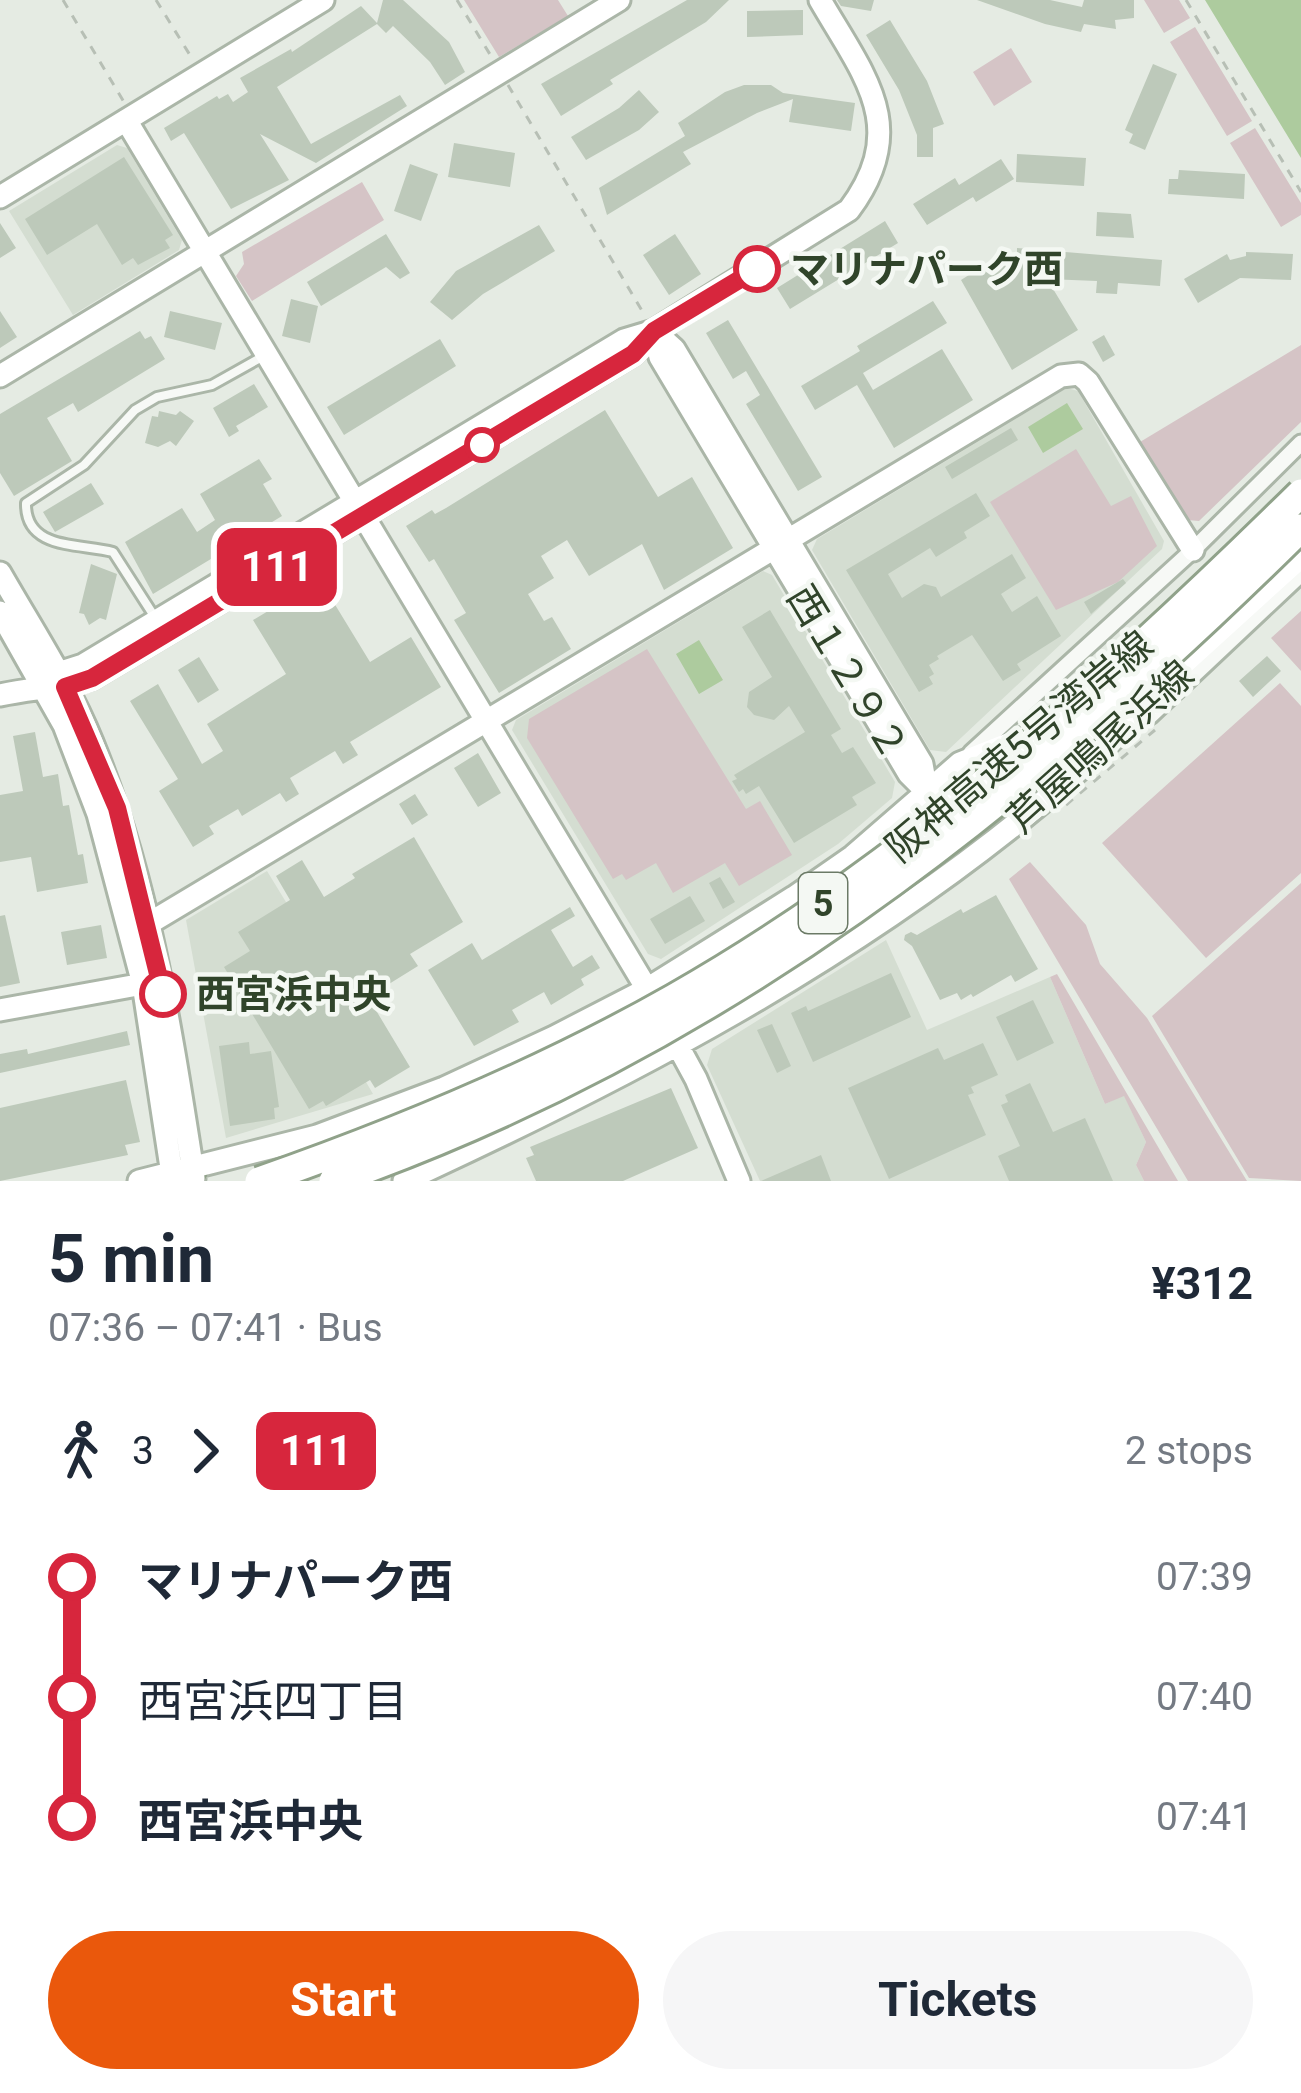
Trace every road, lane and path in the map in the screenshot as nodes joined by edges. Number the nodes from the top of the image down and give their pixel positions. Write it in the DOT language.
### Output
graph roads {
  1 [pos="63,0"];
  2 [pos="156,0"];
  3 [pos="323,0"];
  4 [pos="457,0"];
  5 [pos="619,0"];
  6 [pos="820,0"];
  7 [pos="1186,0"];
  8 [pos="194,61"];
  9 [pos="500,72"];
  10 [pos="125,111"];
  11 [pos="1301,192"];
  12 [pos="0,197"];
  13 [pos="206,251"];
  14 [pos="654,331"];
  15 [pos="267,353"];
  16 [pos="0,376"];
  17 [pos="1301,443"];
  18 [pos="1301,493"];
  19 [pos="360,508"];
  20 [pos="1301,528"];
  21 [pos="782,545"];
  22 [pos="1193,550"];
  23 [pos="1301,557"];
  24 [pos="0,573"];
  25 [pos="1301,574"];
  26 [pos="0,612"];
  27 [pos="157,620"];
  28 [pos="1223,631"];
  29 [pos="56,682"];
  30 [pos="0,695"];
  31 [pos="488,722"];
  32 [pos="959,763"];
  33 [pos="1083,767"];
  34 [pos="927,792"];
  35 [pos="970,859"];
  36 [pos="148,924"];
  37 [pos="143,983"];
  38 [pos="646,989"];
  39 [pos="0,1010"];
  40 [pos="679,1047"];
  41 [pos="181,1177"];
  42 [pos="140,1181"];
  43 [pos="259,1181"];
  44 [pos="332,1181"];
  45 [pos="404,1181"];
  46 [pos="739,1181"];
  1 -- 10 [label="path"];
  2 -- 8 [label="path"];
  3 -- 10 [label="street"];
  4 -- 9 [label="path"];
  5 -- 9 [label="street"];
  6 -- 14 [label="street"];
  7 -- 11 [label="path"];
  9 -- 13 [label="street"];
  9 -- 14 [label="path"];
  10 -- 12 [label="street"];
  10 -- 13 [label="street"];
  13 -- 15 [label="street"];
  13 -- 16 [label="street"];
  14 -- 19 [label="street"];
  14 -- 21 [label="street, 西１２９２"];
  15 -- 19 [label="street"];
  15 -- 27 [label="lane"];
  17 -- 22 [label="street"];
  18 -- 43 [label="highway, 阪神高速5号湾岸線 / 5, bridge"];
  19 -- 27 [label="street"];
  19 -- 29 [label="street"];
  19 -- 31 [label="street"];
  20 -- 44 [label="highway, 阪神高速5号湾岸線 / 5, bridge"];
  21 -- 22 [label="street"];
  21 -- 31 [label="street"];
  21 -- 34 [label="street, 西１２９２"];
  22 -- 32 [label="street"];
  23 -- 28 [label="street"];
  24 -- 29 [label="street"];
  25 -- 33 [label="street"];
  26 -- 29 [label="street"];
  27 -- 29 [label="street"];
  28 -- 32 [label="street, 芦屋鳴尾浜線"];
  28 -- 33 [label="street, 芦屋鳴尾浜線"];
  29 -- 30 [label="street"];
  29 -- 36 [label="street"];
  29 -- 37 [label="street"];
  31 -- 36 [label="street"];
  31 -- 38 [label="street"];
  32 -- 34 [label="street, 芦屋鳴尾浜線"];
  33 -- 35 [label="street, 芦屋鳴尾浜線"];
  34 -- 35 [label="street"];
  34 -- 38 [label="street, 芦屋鳴尾浜線"];
  35 -- 40 [label="street, 芦屋鳴尾浜線"];
  36 -- 41 [label="street"];
  37 -- 39 [label="street"];
  37 -- 41 [label="street"];
  38 -- 40 [label="street"];
  38 -- 41 [label="street, 芦屋鳴尾浜線"];
  40 -- 45 [label="street, 芦屋鳴尾浜線"];
  40 -- 46 [label="street"];
  41 -- 42 [label="street, 芦屋鳴尾浜線"];
}
